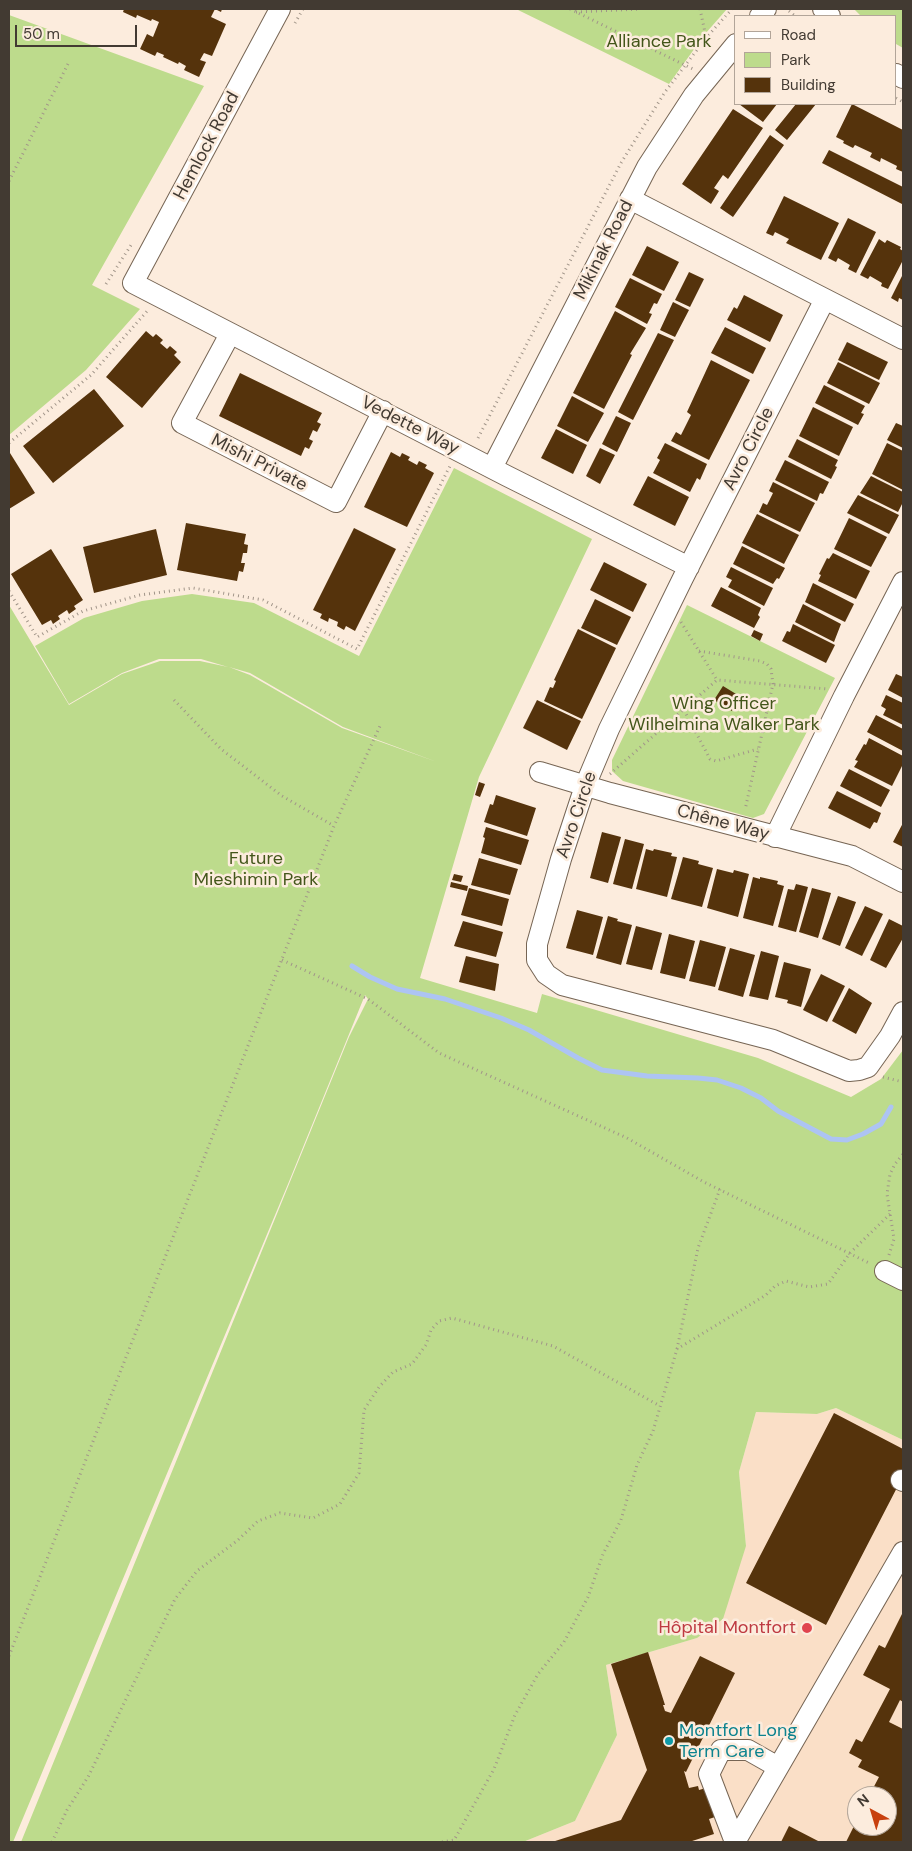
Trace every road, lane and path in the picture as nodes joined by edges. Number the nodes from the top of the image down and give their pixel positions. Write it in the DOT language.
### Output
graph roads {
  1 [pos="280,9"];
  2 [pos="570,9"];
  3 [pos="640,9"];
  4 [pos="700,9"];
  5 [pos="732,9"];
  6 [pos="576,12"];
  7 [pos="706,38"];
  8 [pos="734,46"];
  9 [pos="69,62"];
  10 [pos="686,65"];
  11 [pos="709,77"];
  12 [pos="9,181"];
  13 [pos="630,199"];
  14 [pos="133,283"];
  15 [pos="825,299"];
  16 [pos="150,308"];
  17 [pos="230,334"];
  18 [pos="903,339"];
  19 [pos="382,411"];
  20 [pos="478,438"];
  21 [pos="9,443"];
  22 [pos="452,461"];
  23 [pos="492,468"];
  24 [pos="689,567"];
  25 [pos="903,582"];
  26 [pos="9,591"];
  27 [pos="678,617"];
  28 [pos="699,651"];
  29 [pos="717,680"];
  30 [pos="773,684"];
  31 [pos="832,691"];
  32 [pos="174,700"];
  33 [pos="684,710"];
  34 [pos="380,726"];
  35 [pos="758,749"];
  36 [pos="540,772"];
  37 [pos="609,774"];
  38 [pos="585,786"];
  39 [pos="743,818"];
  40 [pos="334,826"];
  41 [pos="775,837"];
  42 [pos="903,882"];
  43 [pos="282,960"];
  44 [pos="903,1012"];
  45 [pos="880,1076"];
  46 [pos="903,1082"];
  47 [pos="903,1154"];
  48 [pos="720,1189"];
  49 [pos="891,1213"];
  50 [pos="850,1254"];
  51 [pos="883,1270"];
  52 [pos="903,1280"];
  53 [pos="677,1349"];
  54 [pos="660,1406"];
  55 [pos="903,1552"];
  56 [pos="9,1656"];
  57 [pos="778,1767"];
  58 [pos="454,1841"];
  59 [pos="52,1842"];
  60 [pos="442,1842"];
  61 [pos="735,1842"];
  1 -- 14 [label="street, Hemlock Road"];
  2 -- 6 [label="path"];
  3 -- 6 [label="path"];
  4 -- 7 [label="path"];
  5 -- 7 [label="path"];
  6 -- 10 [label="path"];
  7 -- 10 [label="path"];
  8 -- 11 [label="street, Mikinak Road"];
  9 -- 12 [label="path"];
  10 -- 11 [label="path"];
  10 -- 20 [label="path"];
  11 -- 13 [label="street, Mikinak Road"];
  13 -- 15 [label="street"];
  13 -- 23 [label="street, Mikinak Road"];
  14 -- 17 [label="street, Vedette Way"];
  15 -- 18 [label="street"];
  15 -- 24 [label="street, Avro Circle"];
  16 -- 21 [label="path"];
  17 -- 19 [label="street, Vedette Way"];
  17 -- 19 [label="street, Mishi Private"];
  19 -- 23 [label="street, Vedette Way"];
  22 -- 26 [label="path"];
  23 -- 24 [label="street, Vedette Way"];
  24 -- 38 [label="street, Avro Circle"];
  25 -- 41 [label="street"];
  27 -- 28 [label="path"];
  28 -- 29 [label="path"];
  28 -- 30 [label="path"];
  29 -- 30 [label="path"];
  29 -- 33 [label="path"];
  30 -- 31 [label="path"];
  30 -- 35 [label="path"];
  32 -- 40 [label="path"];
  33 -- 35 [label="path"];
  33 -- 37 [label="path"];
  34 -- 40 [label="path"];
  35 -- 39 [label="path"];
  36 -- 38 [label="street, Chêne Way"];
  38 -- 41 [label="street, Chêne Way"];
  38 -- 44 [label="street, Avro Circle"];
  40 -- 43 [label="path"];
  41 -- 42 [label="street, Chêne Way"];
  43 -- 48 [label="path"];
  43 -- 56 [label="path"];
  45 -- 46 [label="path"];
  47 -- 49 [label="path"];
  48 -- 50 [label="path"];
  48 -- 53 [label="path"];
  49 -- 50 [label="path"];
  49 -- 51 [label="path"];
  50 -- 51 [label="path"];
  50 -- 53 [label="path"];
  51 -- 52 [label="street"];
  53 -- 54 [label="path"];
  54 -- 58 [label="path"];
  54 -- 59 [label="path"];
  55 -- 57 [label="street"];
  57 -- 61 [label="street"];
  57 -- 61 [label="street"];
  58 -- 60 [label="path"];
}
